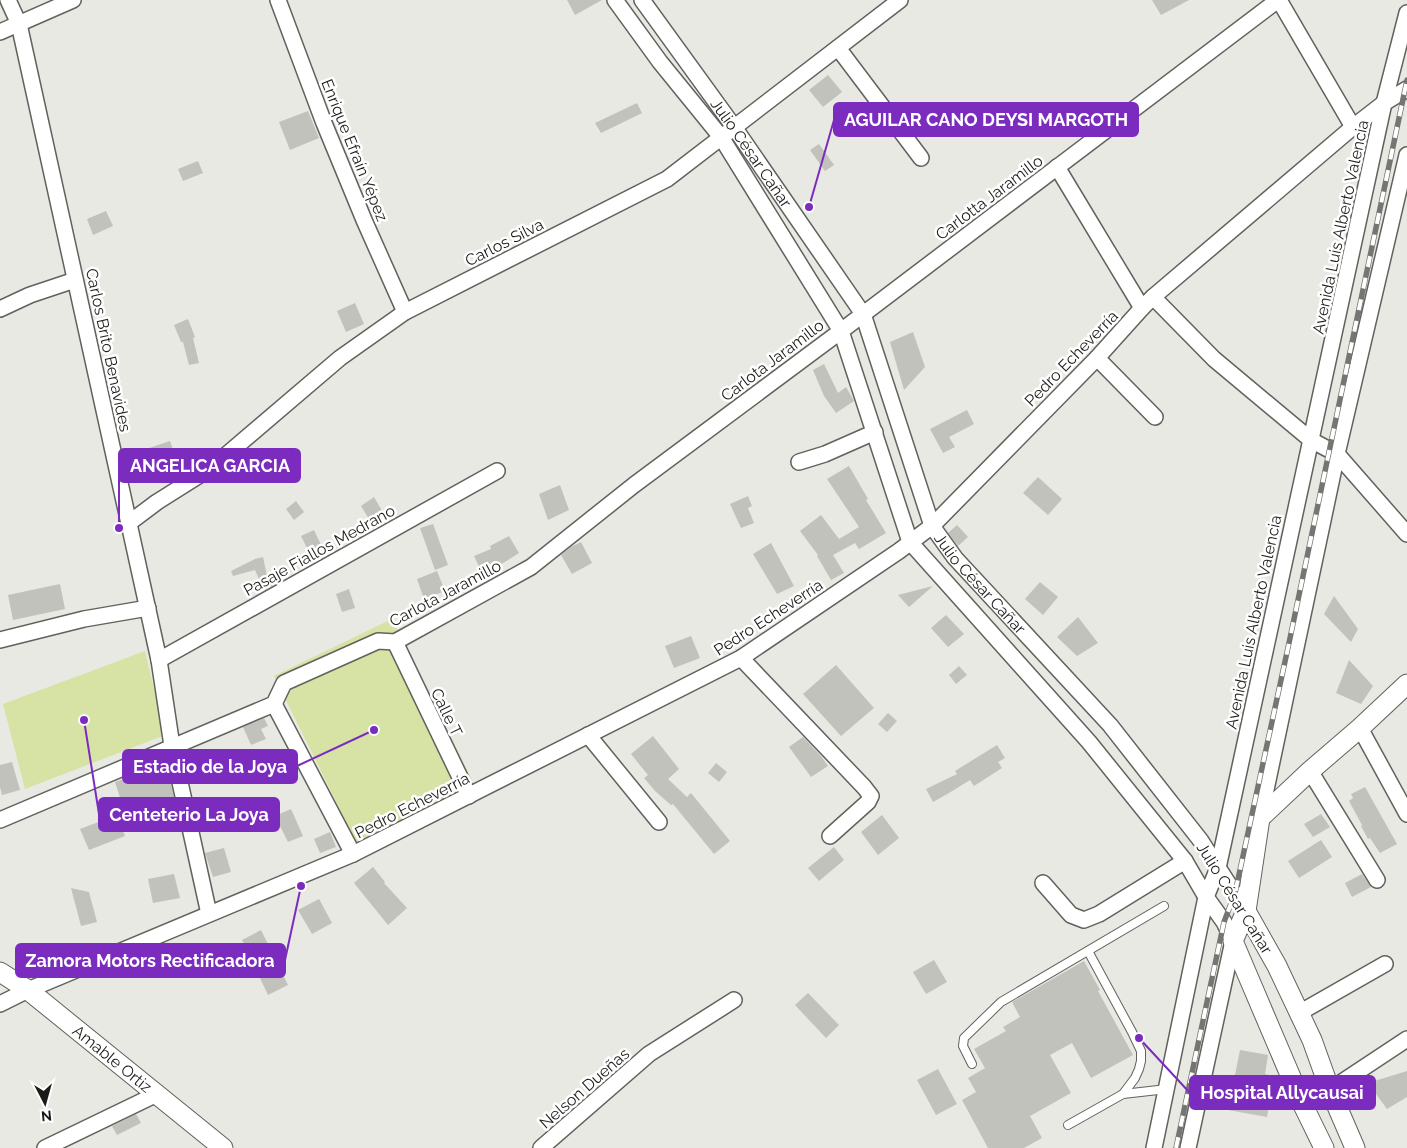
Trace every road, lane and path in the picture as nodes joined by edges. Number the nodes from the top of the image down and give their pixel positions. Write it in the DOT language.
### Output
graph roads {
  1 [pos="8,0"];
  2 [pos="73,0"];
  3 [pos="278,0"];
  4 [pos="615,0"];
  5 [pos="642,0"];
  6 [pos="900,0"];
  7 [pos="1278,0"];
  8 [pos="1407,13"];
  9 [pos="19,24"];
  10 [pos="0,32"];
  11 [pos="838,48"];
  12 [pos="1407,89"];
  13 [pos="1384,103"];
  14 [pos="734,127"];
  15 [pos="1353,127"];
  16 [pos="721,137"];
  17 [pos="1407,156"];
  18 [pos="921,158"];
  19 [pos="1057,167"];
  20 [pos="75,280"];
  21 [pos="1153,297"];
  22 [pos="1142,308"];
  23 [pos="0,309"];
  24 [pos="405,312"];
  25 [pos="863,314"];
  26 [pos="841,331"];
  27 [pos="1098,358"];
  28 [pos="1155,417"];
  29 [pos="875,432"];
  30 [pos="1311,440"];
  31 [pos="1337,454"];
  32 [pos="799,462"];
  33 [pos="497,471"];
  34 [pos="128,523"];
  35 [pos="932,526"];
  36 [pos="1407,534"];
  37 [pos="910,542"];
  38 [pos="148,608"];
  39 [pos="0,640"];
  40 [pos="395,642"];
  41 [pos="741,658"];
  42 [pos="159,660"];
  43 [pos="1407,684"];
  44 [pos="274,704"];
  45 [pos="1360,728"];
  46 [pos="588,735"];
  47 [pos="172,746"];
  48 [pos="1310,771"];
  49 [pos="469,796"];
  50 [pos="1407,814"];
  51 [pos="1260,818"];
  52 [pos="0,820"];
  53 [pos="659,822"];
  54 [pos="830,836"];
  55 [pos="353,854"];
  56 [pos="1185,861"];
  57 [pos="1218,868"];
  58 [pos="1377,880"];
  59 [pos="1042,883"];
  60 [pos="1206,897"];
  61 [pos="1164,906"];
  62 [pos="1246,911"];
  63 [pos="209,914"];
  64 [pos="1233,941"];
  65 [pos="1088,951"];
  66 [pos="1385,964"];
  67 [pos="0,972"];
  68 [pos="28,990"];
  69 [pos="734,1000"];
  70 [pos="0,1004"];
  71 [pos="1299,1014"];
  72 [pos="1407,1039"];
  73 [pos="972,1064"];
  74 [pos="1167,1089"];
  75 [pos="1330,1090"];
  76 [pos="157,1094"];
  77 [pos="1123,1094"];
  78 [pos="1302,1103"];
  79 [pos="1068,1125"];
  80 [pos="45,1148"];
  81 [pos="223,1148"];
  82 [pos="541,1148"];
  83 [pos="1154,1148"];
  84 [pos="1188,1148"];
  85 [pos="1324,1148"];
  86 [pos="1355,1148"];
  1 -- 9 [label="street, Carlos Brito Benavides"];
  2 -- 9 [label="street"];
  3 -- 24 [label="street, Enrique Efraín Yépez"];
  4 -- 16 [label="street, Julio César Cañar"];
  5 -- 14 [label="street, Julio César Cañar"];
  6 -- 11 [label="street, Carlos Silva"];
  7 -- 15 [label="street"];
  7 -- 19 [label="street, Carlotta Jaramillo"];
  8 -- 13 [label="street, Avenida Luis Alberto Valencia"];
  9 -- 10 [label="street"];
  9 -- 20 [label="street, Carlos Brito Benavides"];
  11 -- 14 [label="street, Carlos Silva"];
  11 -- 18 [label="street"];
  12 -- 13 [label="street, Pedro Echeverría"];
  13 -- 15 [label="street, Pedro Echeverría"];
  13 -- 30 [label="street, Avenida Luis Alberto Valencia"];
  14 -- 16 [label="street, Carlos Silva"];
  14 -- 25 [label="street, Julio César Cañar"];
  15 -- 21 [label="street, Pedro Echeverría"];
  16 -- 24 [label="street, Carlos Silva"];
  16 -- 26 [label="street, Julio César Cañar"];
  17 -- 31 [label="street"];
  19 -- 22 [label="street"];
  19 -- 25 [label="street, Carlotta Jaramillo"];
  20 -- 23 [label="street"];
  20 -- 34 [label="street, Carlos Brito Benavides"];
  21 -- 22 [label="street, Pedro Echeverría"];
  21 -- 30 [label="street"];
  22 -- 27 [label="street, Pedro Echeverría"];
  24 -- 34 [label="street, Carlos Silva"];
  25 -- 26 [label="street, Carlotta Jaramillo"];
  25 -- 35 [label="street, Julio César Cañar"];
  26 -- 29 [label="street, Julio César Cañar"];
  26 -- 40 [label="street, Carlota Jaramillo"];
  27 -- 28 [label="street"];
  27 -- 35 [label="street, Pedro Echeverría"];
  29 -- 32 [label="street"];
  29 -- 37 [label="street, Julio César Cañar"];
  30 -- 31 [label="street"];
  30 -- 57 [label="street, Avenida Luis Alberto Valencia"];
  31 -- 36 [label="street"];
  31 -- 51 [label="street"];
  33 -- 42 [label="street, Pasaje Fiallos Medrano"];
  34 -- 38 [label="street, Carlos Brito Benavides"];
  35 -- 37 [label="street, Pedro Echeverría"];
  35 -- 57 [label="street, Julio César Cañar"];
  37 -- 41 [label="street, Pedro Echeverría"];
  37 -- 56 [label="street, Julio César Cañar"];
  38 -- 39 [label="street"];
  38 -- 42 [label="street, Carlos Brito Benavides"];
  40 -- 44 [label="street, Carlota Jaramillo"];
  40 -- 49 [label="street, Calle T"];
  41 -- 46 [label="street, Pedro Echeverría"];
  41 -- 54 [label="street"];
  42 -- 47 [label="street, Carlos Brito Benavides"];
  43 -- 45 [label="street"];
  44 -- 47 [label="street"];
  44 -- 55 [label="street"];
  45 -- 48 [label="street"];
  45 -- 50 [label="street"];
  46 -- 49 [label="street, Pedro Echeverría"];
  46 -- 53 [label="street"];
  47 -- 52 [label="street"];
  47 -- 63 [label="street, Carlos Brito Benavides"];
  48 -- 51 [label="street"];
  48 -- 58 [label="street"];
  49 -- 55 [label="street, Pedro Echeverría"];
  51 -- 62 [label="street"];
  55 -- 63 [label="street, Pedro Echeverría"];
  56 -- 59 [label="street"];
  56 -- 60 [label="street, Julio César Cañar"];
  57 -- 60 [label="street, Avenida Luis Alberto Valencia"];
  57 -- 62 [label="street, Julio César Cañar"];
  60 -- 64 [label="street, Julio César Cañar"];
  60 -- 74 [label="street, Avenida Luis Alberto Valencia"];
  61 -- 65 [label="lane"];
  62 -- 64 [label="street"];
  62 -- 71 [label="street, Julio César Cañar"];
  63 -- 68 [label="street, Pedro Echeverría"];
  64 -- 78 [label="street, Julio César Cañar"];
  64 -- 84 [label="street"];
  65 -- 73 [label="lane"];
  65 -- 77 [label="lane"];
  66 -- 71 [label="street"];
  67 -- 68 [label="street, Amable Ortiz"];
  68 -- 70 [label="street, Pedro Echeverría"];
  68 -- 76 [label="street, Amable Ortiz"];
  69 -- 82 [label="street, Nelson Dueñas"];
  71 -- 75 [label="street, Julio César Cañar"];
  72 -- 75 [label="street"];
  74 -- 77 [label="lane"];
  74 -- 83 [label="street, Avenida Luis Alberto Valencia"];
  75 -- 78 [label="street"];
  75 -- 86 [label="street, Julio César Cañar"];
  76 -- 80 [label="street"];
  76 -- 81 [label="street, Amable Ortiz"];
  77 -- 79 [label="lane"];
  78 -- 85 [label="street, Julio César Cañar"];
}
